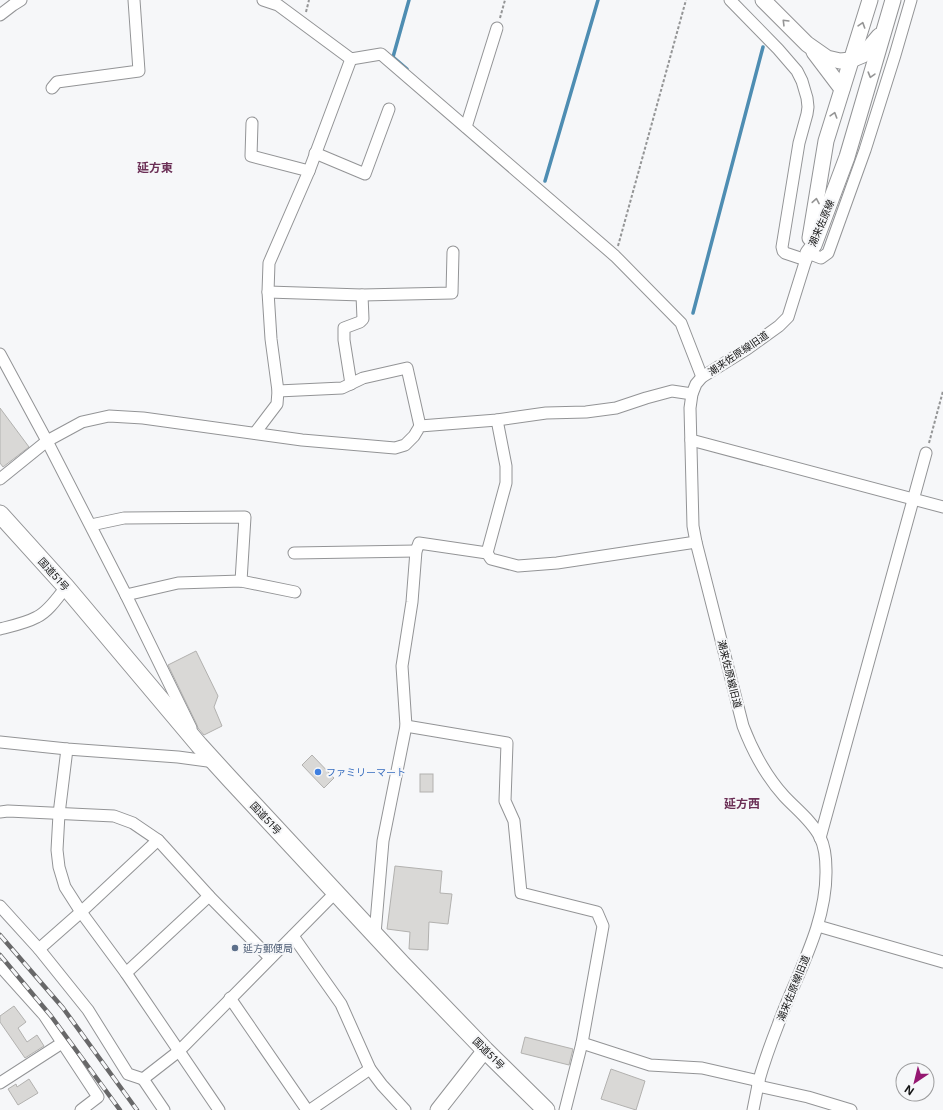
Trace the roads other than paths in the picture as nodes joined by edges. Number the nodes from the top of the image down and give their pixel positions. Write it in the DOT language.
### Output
graph roads {
  1 [pos="21,0"];
  2 [pos="134,0"];
  3 [pos="263,0"];
  4 [pos="730,0"];
  5 [pos="763,0"];
  6 [pos="893,0"];
  7 [pos="911,0"];
  8 [pos="868,1"];
  9 [pos="0,15"];
  10 [pos="886,24"];
  11 [pos="497,28"];
  12 [pos="808,44"];
  13 [pos="351,59"];
  14 [pos="851,60"];
  15 [pos="52,88"];
  16 [pos="842,89"];
  17 [pos="389,109"];
  18 [pos="252,123"];
  19 [pos="466,126"];
  20 [pos="315,153"];
  21 [pos="309,171"];
  22 [pos="453,252"];
  23 [pos="807,257"];
  24 [pos="268,292"];
  25 [pos="362,295"];
  26 [pos="0,354"];
  27 [pos="702,377"];
  28 [pos="351,384"];
  29 [pos="278,391"];
  30 [pos="692,394"];
  31 [pos="497,420"];
  32 [pos="420,426"];
  33 [pos="255,433"];
  34 [pos="691,440"];
  35 [pos="47,441"];
  36 [pos="926,453"];
  37 [pos="0,479"];
  38 [pos="913,499"];
  39 [pos="943,507"];
  40 [pos="0,514"];
  41 [pos="91,525"];
  42 [pos="696,542"];
  43 [pos="416,551"];
  44 [pos="294,552"];
  45 [pos="487,553"];
  46 [pos="241,580"];
  47 [pos="66,587"];
  48 [pos="295,592"];
  49 [pos="126,594"];
  50 [pos="0,629"];
  51 [pos="406,726"];
  52 [pos="0,742"];
  53 [pos="199,745"];
  54 [pos="67,749"];
  55 [pos="214,762"];
  56 [pos="0,812"];
  57 [pos="59,814"];
  58 [pos="820,838"];
  59 [pos="158,840"];
  60 [pos="336,892"];
  61 [pos="209,896"];
  62 [pos="0,906"];
  63 [pos="81,912"];
  64 [pos="818,926"];
  65 [pos="375,934"];
  66 [pos="293,936"];
  67 [pos="39,949"];
  68 [pos="270,958"];
  69 [pos="943,962"];
  70 [pos="0,966"];
  71 [pos="126,973"];
  72 [pos="230,998"];
  73 [pos="62,1043"];
  74 [pos="582,1043"];
  75 [pos="179,1050"];
  76 [pos="485,1050"];
  77 [pos="370,1069"];
  78 [pos="143,1079"];
  79 [pos="0,1083"];
  80 [pos="759,1084"];
  81 [pos="93,1106"];
  82 [pos="81,1110"];
  83 [pos="164,1110"];
  84 [pos="219,1110"];
  85 [pos="307,1110"];
  86 [pos="310,1110"];
  87 [pos="405,1110"];
  88 [pos="438,1110"];
  89 [pos="546,1110"];
  90 [pos="565,1110"];
  91 [pos="753,1110"];
  92 [pos="851,1110"];
  1 -- 9 [label="street"];
  2 -- 15 [label="street"];
  3 -- 13 [label="street"];
  4 -- 23 [label="street"];
  12 -- 5 [label="main road, one-way"];
  6 -- 10 [label="main road, 潮来佐原線"];
  7 -- 23 [label="street"];
  8 -- 10 [label="main road, 潮来佐原線"];
  14 -- 8 [label="main road, 潮来佐原線, one-way"];
  10 -- 14 [label="main road, 潮来佐原線"];
  10 -- 23 [label="main road, 潮来佐原線, one-way"];
  11 -- 19 [label="street"];
  12 -- 14 [label="main road"];
  12 -- 16 [label="main road"];
  13 -- 19 [label="street"];
  13 -- 20 [label="street"];
  14 -- 16 [label="main road, 潮来佐原線"];
  23 -- 16 [label="main road, 潮来佐原線, one-way"];
  17 -- 20 [label="street"];
  18 -- 21 [label="street"];
  19 -- 27 [label="street"];
  20 -- 21 [label="street"];
  21 -- 24 [label="street"];
  22 -- 25 [label="street"];
  23 -- 27 [label="street, 潮来佐原線旧道"];
  24 -- 25 [label="street"];
  24 -- 29 [label="street"];
  25 -- 28 [label="street"];
  26 -- 35 [label="street"];
  27 -- 30 [label="street, 潮来佐原線旧道"];
  28 -- 29 [label="street"];
  28 -- 32 [label="street"];
  29 -- 33 [label="street"];
  30 -- 31 [label="street"];
  30 -- 34 [label="street, 潮来佐原線旧道"];
  31 -- 32 [label="street"];
  31 -- 45 [label="street"];
  32 -- 33 [label="street"];
  33 -- 35 [label="street"];
  34 -- 38 [label="street"];
  34 -- 42 [label="street, 潮来佐原線旧道"];
  35 -- 37 [label="street"];
  35 -- 41 [label="street"];
  36 -- 38 [label="street"];
  38 -- 39 [label="street"];
  38 -- 58 [label="street"];
  40 -- 47 [label="highway, 国道51号"];
  41 -- 46 [label="street"];
  41 -- 49 [label="street"];
  42 -- 45 [label="street"];
  42 -- 58 [label="street, 潮来佐原線旧道"];
  43 -- 44 [label="street"];
  43 -- 45 [label="street"];
  43 -- 51 [label="street"];
  46 -- 48 [label="street"];
  46 -- 49 [label="street"];
  47 -- 50 [label="street"];
  47 -- 53 [label="highway, 国道51号"];
  49 -- 53 [label="street"];
  51 -- 65 [label="street"];
  51 -- 74 [label="street"];
  52 -- 54 [label="street"];
  53 -- 55 [label="highway, 国道51号"];
  54 -- 55 [label="street"];
  54 -- 57 [label="street"];
  55 -- 60 [label="highway, 国道51号"];
  56 -- 57 [label="street"];
  57 -- 59 [label="street"];
  57 -- 63 [label="street"];
  58 -- 64 [label="street, 潮来佐原線旧道"];
  59 -- 61 [label="street"];
  59 -- 63 [label="street"];
  60 -- 65 [label="highway, 国道51号"];
  60 -- 66 [label="street"];
  61 -- 68 [label="street"];
  61 -- 71 [label="street"];
  62 -- 67 [label="street"];
  63 -- 67 [label="street"];
  63 -- 71 [label="street"];
  64 -- 69 [label="street"];
  64 -- 80 [label="street, 潮来佐原線旧道"];
  65 -- 76 [label="highway, 国道51号"];
  66 -- 68 [label="street"];
  66 -- 77 [label="street"];
  67 -- 78 [label="street"];
  68 -- 72 [label="street"];
  70 -- 73 [label="street"];
  71 -- 75 [label="street"];
  72 -- 75 [label="street"];
  72 -- 85 [label="street"];
  73 -- 79 [label="street"];
  73 -- 81 [label="street"];
  74 -- 80 [label="street"];
  74 -- 90 [label="street"];
  75 -- 78 [label="street"];
  75 -- 84 [label="street"];
  76 -- 88 [label="main road"];
  76 -- 89 [label="highway, 国道51号"];
  77 -- 86 [label="street"];
  77 -- 87 [label="street"];
  78 -- 83 [label="street"];
  80 -- 91 [label="street, 潮来佐原線旧道"];
  80 -- 92 [label="street"];
  81 -- 82 [label="street"];
}
